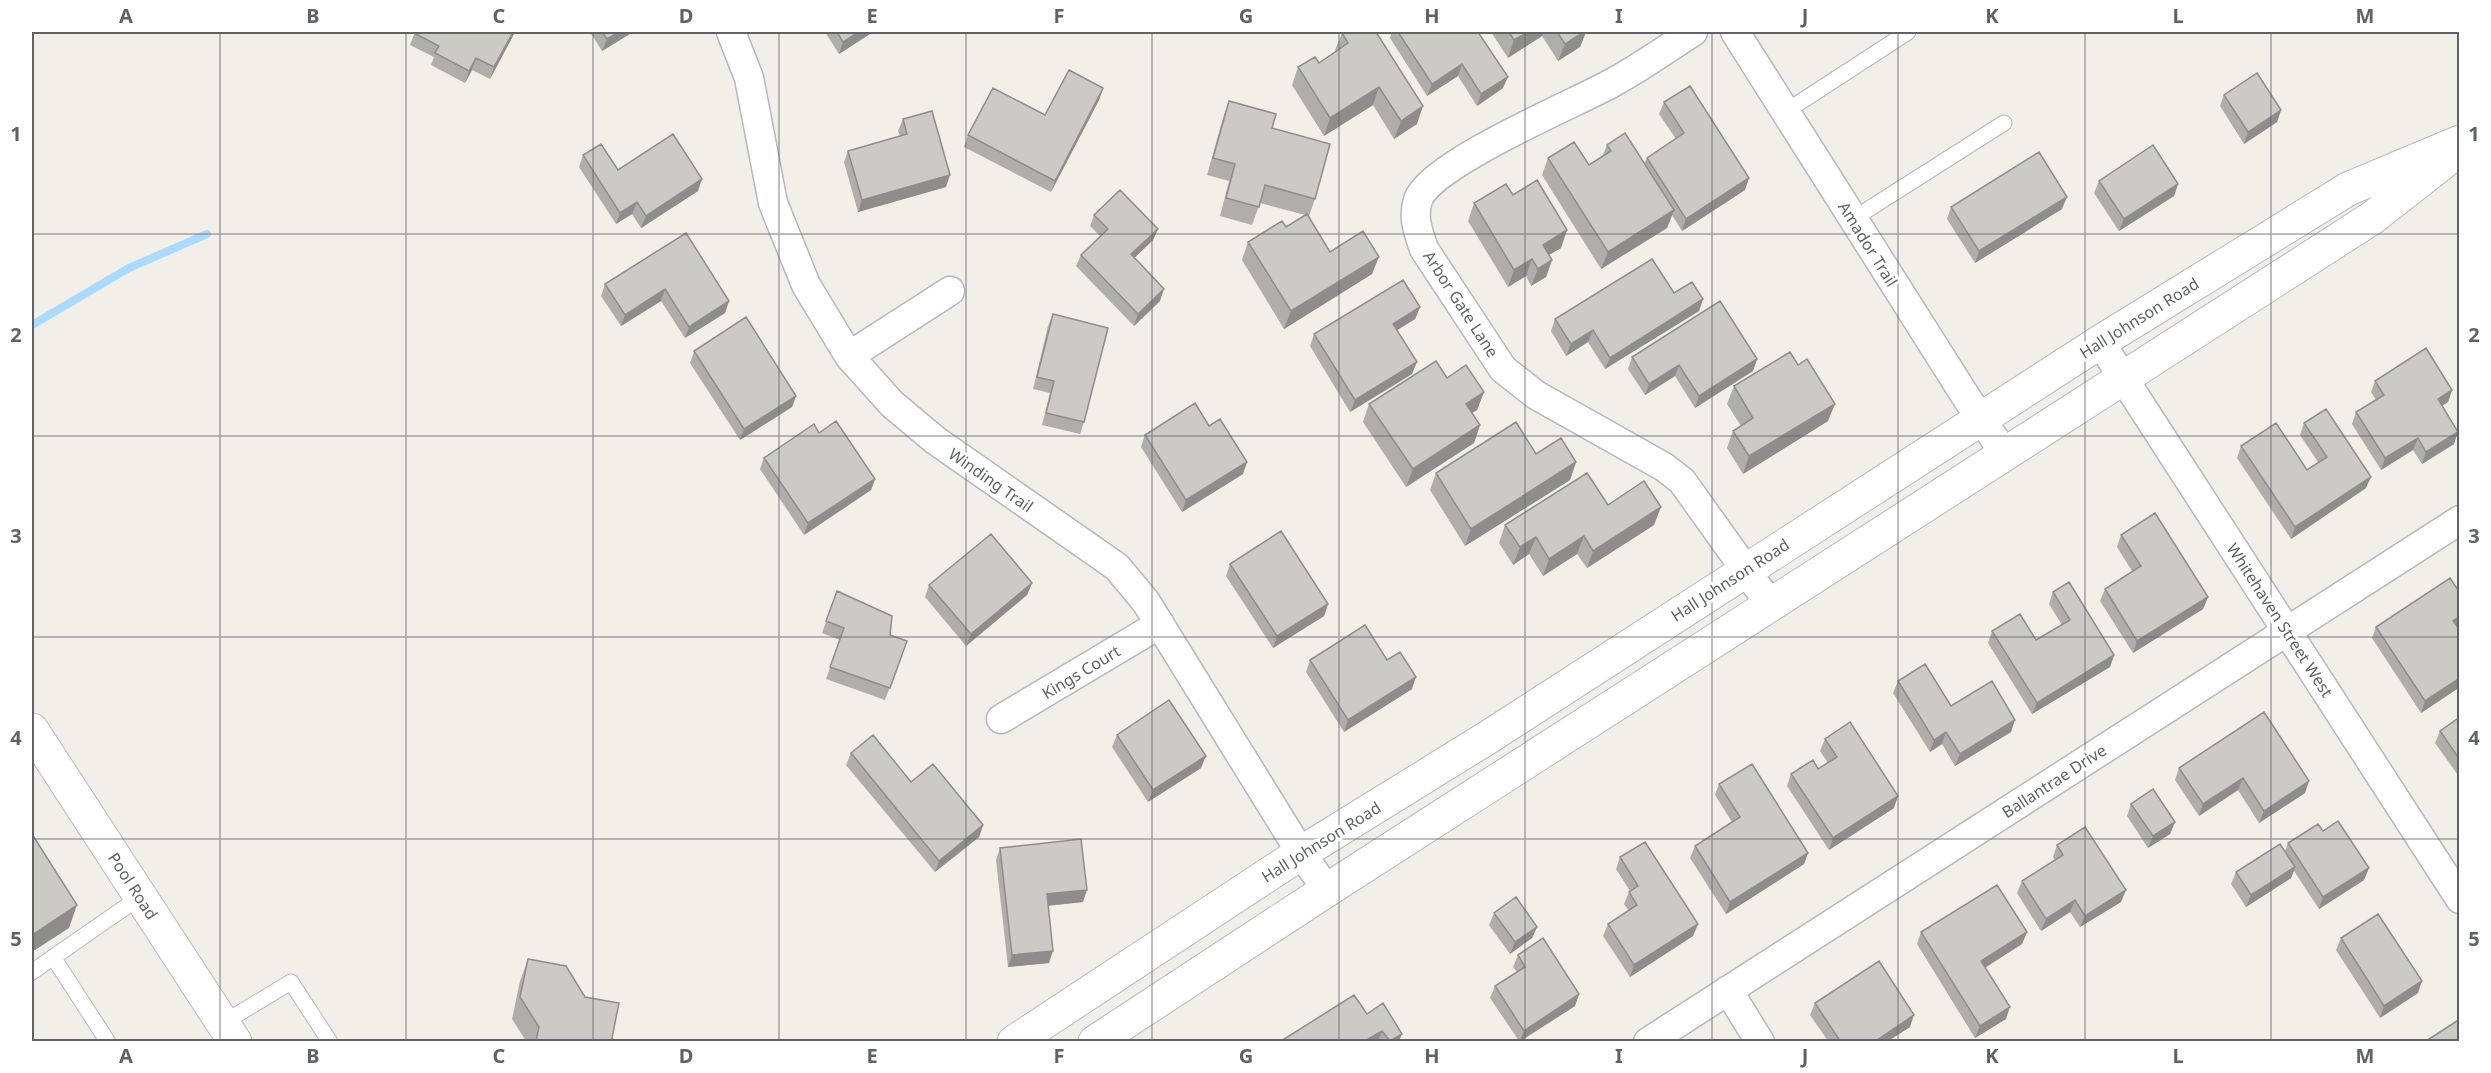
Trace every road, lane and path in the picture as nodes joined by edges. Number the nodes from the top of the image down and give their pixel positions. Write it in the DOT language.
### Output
graph roads {
  1 [pos="731,32"];
  2 [pos="1693,32"];
  3 [pos="1735,32"];
  4 [pos="1908,32"];
  5 [pos="1785,112"];
  6 [pos="2004,123"];
  7 [pos="2460,142"];
  8 [pos="2460,149"];
  9 [pos="1853,219"];
  10 [pos="950,291"];
  11 [pos="2100,342"];
  12 [pos="849,356"];
  13 [pos="2123,378"];
  14 [pos="1980,419"];
  15 [pos="2005,454"];
  16 [pos="2460,520"];
  17 [pos="1747,570"];
  18 [pos="1770,604"];
  19 [pos="1160,624"];
  20 [pos="2287,632"];
  21 [pos="1001,719"];
  22 [pos="32,730"];
  23 [pos="1301,853"];
  24 [pos="1327,890"];
  25 [pos="140,897"];
  26 [pos="2460,899"];
  27 [pos="53,957"];
  28 [pos="32,972"];
  29 [pos="1728,990"];
  30 [pos="229,1032"];
  31 [pos="108,1041"];
  32 [pos="330,1041"];
  33 [pos="1014,1041"];
  34 [pos="1095,1041"];
  35 [pos="1648,1041"];
  36 [pos="1760,1041"];
  1 -- 12 [label="street, Winding Trail"];
  2 -- 17 [label="street, Arbor Gate Lane"];
  3 -- 5 [label="street, Amador Trail"];
  4 -- 5 [label="lane"];
  5 -- 9 [label="street, Amador Trail"];
  6 -- 9 [label="lane"];
  7 -- 11 [label="main road, Hall Johnson Road"];
  8 -- 13 [label="main road"];
  9 -- 14 [label="street, Amador Trail"];
  10 -- 12 [label="street"];
  11 -- 13 [label="street, Whitehaven Street West"];
  11 -- 14 [label="main road, Hall Johnson Road"];
  12 -- 19 [label="street, Winding Trail"];
  13 -- 15 [label="main road"];
  13 -- 20 [label="street, Whitehaven Street West"];
  14 -- 15 [label="street, Amador Trail"];
  14 -- 17 [label="main road, Hall Johnson Road"];
  15 -- 18 [label="main road"];
  16 -- 20 [label="street, Ballantrae Drive"];
  17 -- 18 [label="street, Arbor Gate Lane"];
  17 -- 23 [label="main road, Hall Johnson Road"];
  18 -- 24 [label="main road"];
  19 -- 21 [label="street, Kings Court"];
  19 -- 23 [label="street, Winding Trail"];
  20 -- 26 [label="street, Whitehaven Street West"];
  20 -- 29 [label="street, Ballantrae Drive"];
  22 -- 25 [label="main road, Pool Road"];
  23 -- 24 [label="street, Winding Trail"];
  23 -- 33 [label="main road, Hall Johnson Road"];
  24 -- 34 [label="main road"];
  25 -- 27 [label="lane"];
  25 -- 30 [label="main road, Pool Road"];
  27 -- 28 [label="lane"];
  27 -- 31 [label="lane"];
  29 -- 35 [label="street, Ballantrae Drive"];
  29 -- 36 [label="street"];
  30 -- 32 [label="lane"];
}
